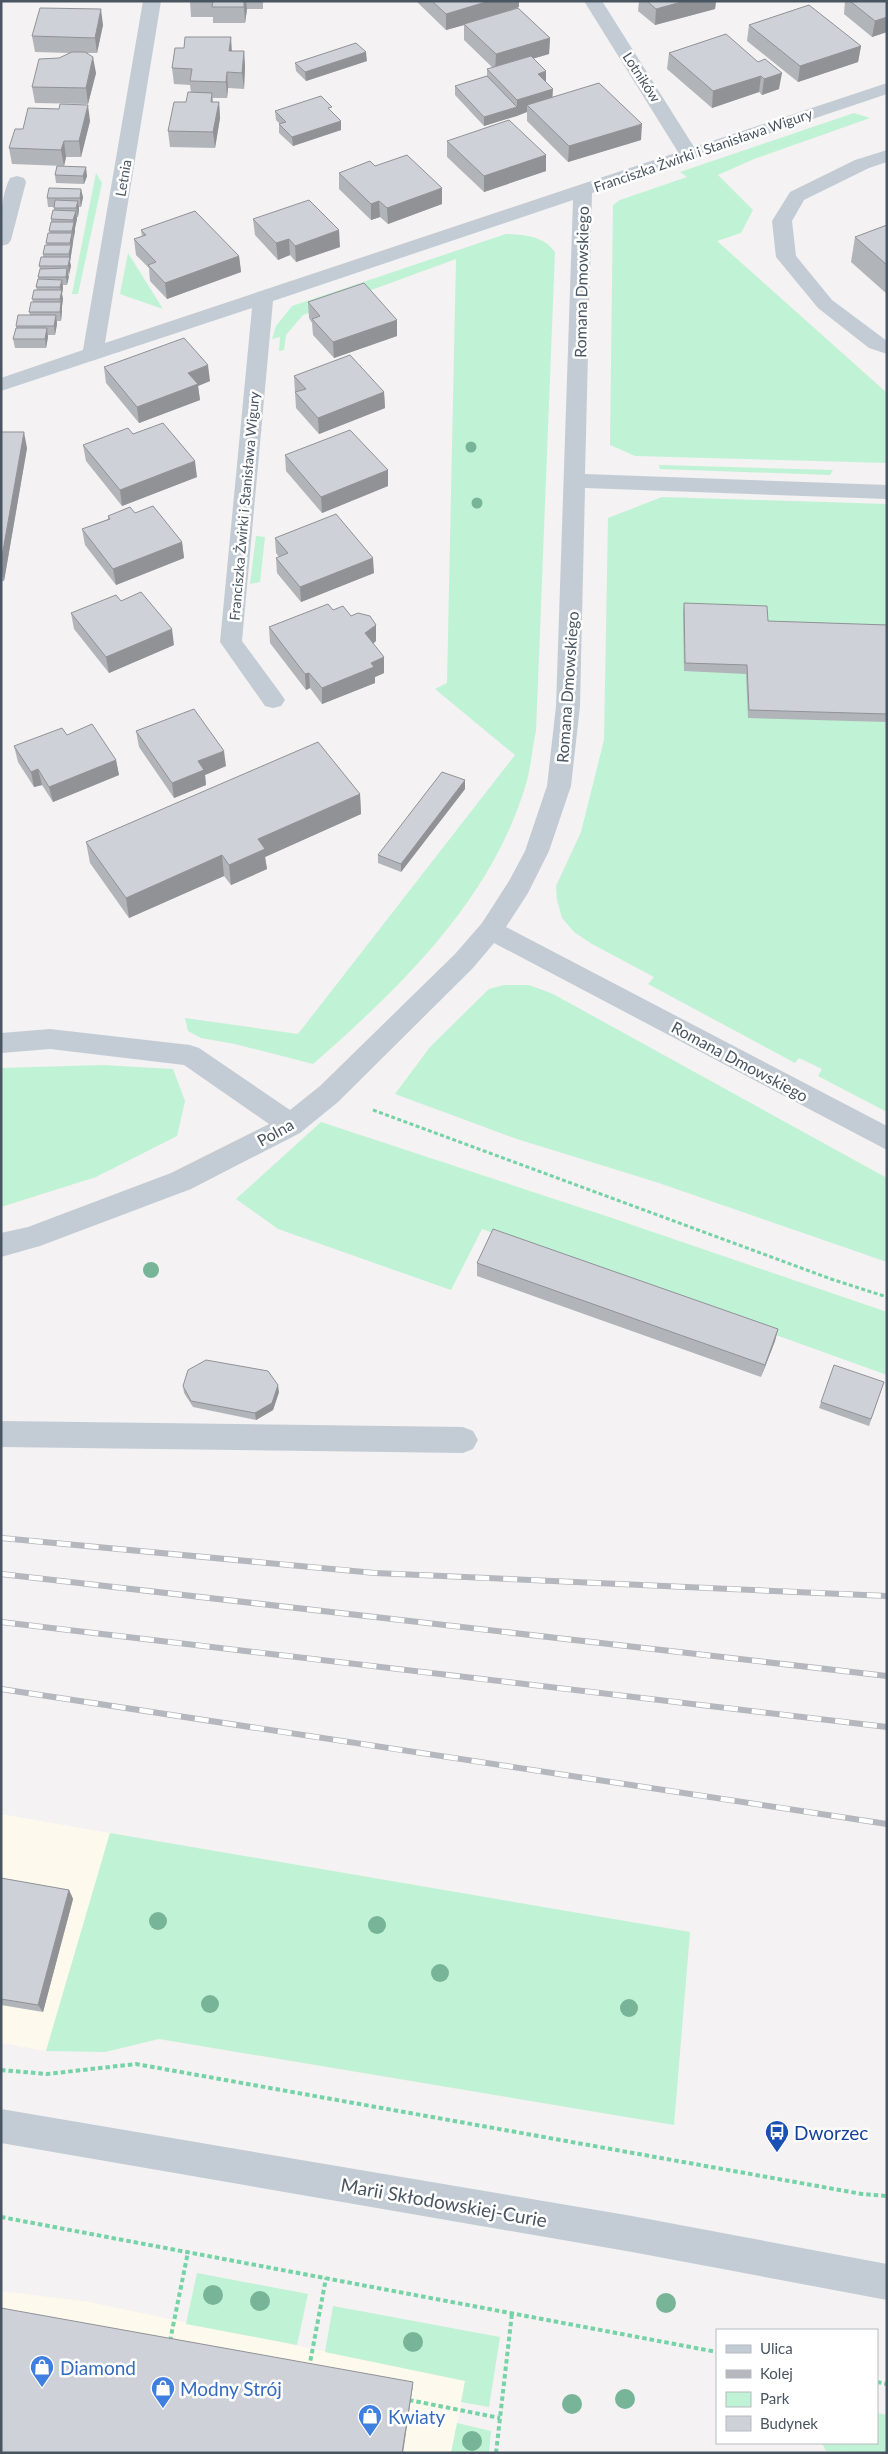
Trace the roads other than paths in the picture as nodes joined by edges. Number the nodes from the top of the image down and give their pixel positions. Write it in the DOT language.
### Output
graph roads {
  1 [pos="152,1"];
  2 [pos="593,1"];
  3 [pos="884,92"];
  4 [pos="689,154"];
  5 [pos="887,156"];
  6 [pos="17,182"];
  7 [pos="584,191"];
  8 [pos="1,240"];
  9 [pos="263,297"];
  10 [pos="887,348"];
  11 [pos="93,354"];
  12 [pos="1,386"];
  13 [pos="576,482"];
  14 [pos="887,492"];
  15 [pos="273,700"];
  16 [pos="491,930"];
  17 [pos="1,1043"];
  18 [pos="291,1125"];
  19 [pos="887,1140"];
  20 [pos="1,1245"];
  21 [pos="1,1434"];
  22 [pos="463,1440"];
  23 [pos="1,2126"];
  24 [pos="887,2282"];
  1 -- 11 [label="street, Letnia"];
  2 -- 4 [label="street, Lotników"];
  3 -- 4 [label="street, Franciszka Żwirki i Stanisława Wigury"];
  4 -- 7 [label="street, Franciszka Żwirki i Stanisława Wigury"];
  5 -- 10 [label="street"];
  6 -- 8 [label="street"];
  7 -- 9 [label="street, Franciszka Żwirki i Stanisława Wigury"];
  7 -- 13 [label="street, Romana Dmowskiego"];
  9 -- 11 [label="street, Franciszka Żwirki i Stanisława Wigury"];
  9 -- 15 [label="street, Franciszka Żwirki i Stanisława Wigury"];
  11 -- 12 [label="street, Franciszka Żwirki i Stanisława Wigury"];
  13 -- 14 [label="street"];
  13 -- 16 [label="street, Romana Dmowskiego"];
  16 -- 18 [label="street, Polna"];
  16 -- 19 [label="street, Romana Dmowskiego"];
  17 -- 18 [label="street"];
  18 -- 20 [label="street, Polna"];
  21 -- 22 [label="street"];
  23 -- 24 [label="street, Marii Skłodowskiej-Curie"];
}
